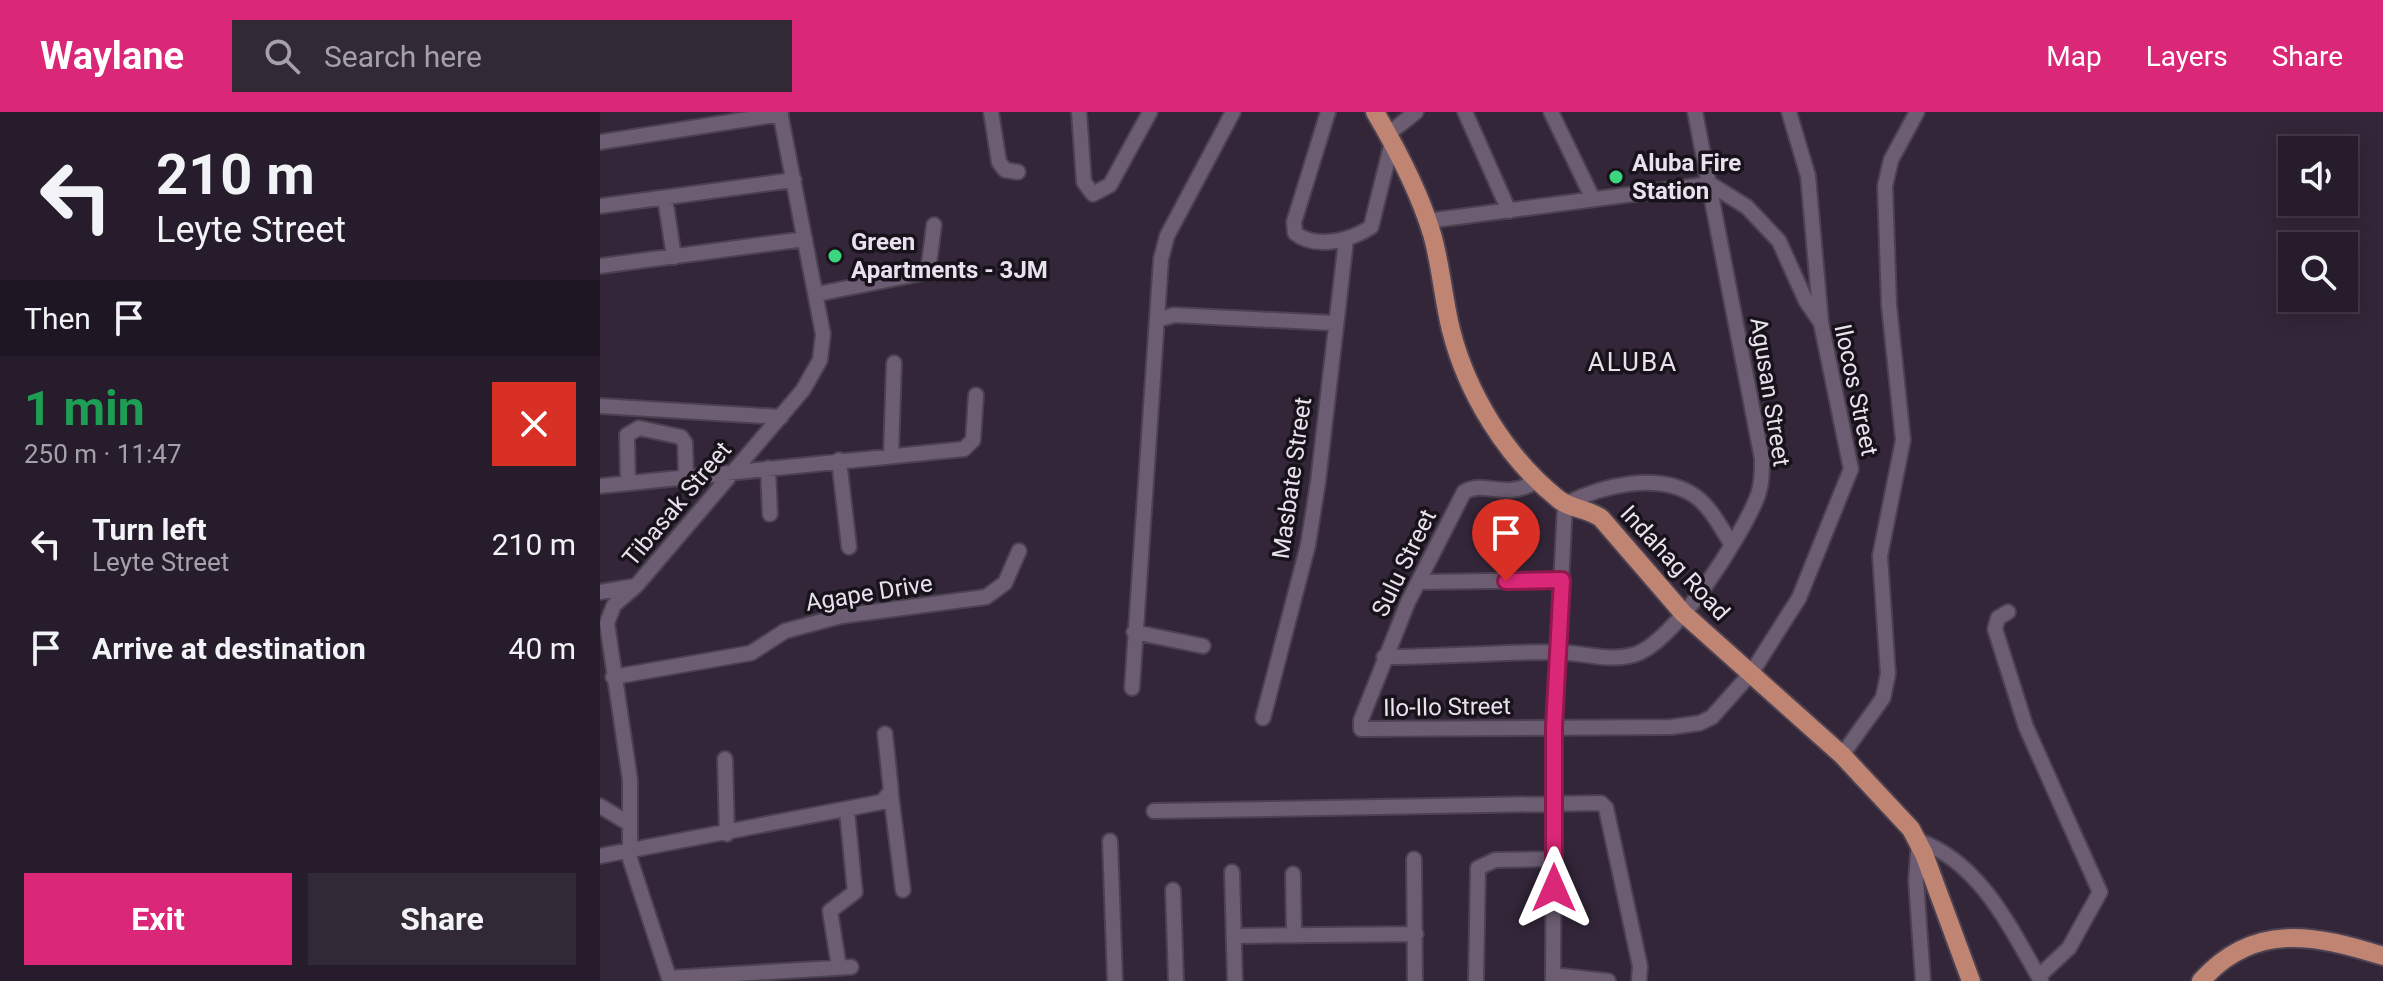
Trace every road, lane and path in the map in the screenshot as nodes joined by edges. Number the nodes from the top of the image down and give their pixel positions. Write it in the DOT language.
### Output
graph roads {
  1 [pos="991,112"];
  2 [pos="1079,112"];
  3 [pos="1150,112"];
  4 [pos="1233,112"];
  5 [pos="1328,112"];
  6 [pos="1375,112"];
  7 [pos="1416,112"];
  8 [pos="1465,112"];
  9 [pos="1551,112"];
  10 [pos="1695,112"];
  11 [pos="1789,112"];
  12 [pos="1917,112"];
  13 [pos="780,113"];
  14 [pos="1390,138"];
  15 [pos="600,142"];
  16 [pos="1018,172"];
  17 [pos="794,180"];
  18 [pos="1710,184"];
  19 [pos="665,198"];
  20 [pos="1593,199"];
  21 [pos="600,206"];
  22 [pos="1509,211"];
  23 [pos="1427,221"];
  24 [pos="934,225"];
  25 [pos="805,239"];
  26 [pos="1346,240"];
  27 [pos="674,257"];
  28 [pos="600,266"];
  29 [pos="817,294"];
  30 [pos="1157,320"];
  31 [pos="1334,323"];
  32 [pos="1821,323"];
  33 [pos="894,363"];
  34 [pos="976,395"];
  35 [pos="600,406"];
  36 [pos="781,417"];
  37 [pos="891,455"];
  38 [pos="839,460"];
  39 [pos="768,468"];
  40 [pos="733,471"];
  41 [pos="686,476"];
  42 [pos="1539,480"];
  43 [pos="628,483"];
  44 [pos="600,486"];
  45 [pos="1565,504"];
  46 [pos="770,514"];
  47 [pos="1732,545"];
  48 [pos="849,547"];
  49 [pos="1019,551"];
  50 [pos="1562,580"];
  51 [pos="1421,582"];
  52 [pos="636,586"];
  53 [pos="600,592"];
  54 [pos="2008,612"];
  55 [pos="1683,613"];
  56 [pos="1134,632"];
  57 [pos="1203,646"];
  58 [pos="1557,652"];
  59 [pos="1384,657"];
  60 [pos="1752,672"];
  61 [pos="613,677"];
  62 [pos="1132,688"];
  63 [pos="617,698"];
  64 [pos="600,701"];
  65 [pos="1263,718"];
  66 [pos="1554,727"];
  67 [pos="1361,729"];
  68 [pos="885,734"];
  69 [pos="1842,755"];
  70 [pos="725,759"];
  71 [pos="891,795"];
  72 [pos="1553,801"];
  73 [pos="600,806"];
  74 [pos="847,811"];
  75 [pos="1154,811"];
  76 [pos="628,823"];
  77 [pos="727,834"];
  78 [pos="1110,841"];
  79 [pos="1919,841"];
  80 [pos="629,849"];
  81 [pos="600,856"];
  82 [pos="1414,859"];
  83 [pos="1554,859"];
  84 [pos="1232,872"];
  85 [pos="1293,874"];
  86 [pos="903,890"];
  87 [pos="1173,890"];
  88 [pos="1416,934"];
  89 [pos="1294,935"];
  90 [pos="1234,936"];
  91 [pos="2383,956"];
  92 [pos="1553,978"];
  93 [pos="2040,979"];
  94 [pos="669,980"];
  95 [pos="1115,981"];
  96 [pos="1176,981"];
  97 [pos="1235,981"];
  98 [pos="1415,981"];
  99 [pos="1476,981"];
  100 [pos="1608,981"];
  101 [pos="1639,981"];
  102 [pos="1923,981"];
  103 [pos="1971,981"];
  104 [pos="2201,981"];
  1 -- 16 [label="street"];
  2 -- 3 [label="street"];
  4 -- 30 [label="street"];
  5 -- 26 [label="street"];
  6 -- 14 [label="main road, Indahag Road"];
  7 -- 14 [label="street"];
  8 -- 22 [label="street"];
  9 -- 20 [label="street"];
  10 -- 18 [label="street, Agusan Street"];
  11 -- 32 [label="street"];
  12 -- 69 [label="street"];
  13 -- 15 [label="street"];
  13 -- 17 [label="street, Tibasak Street"];
  14 -- 23 [label="main road, Indahag Road"];
  14 -- 26 [label="street"];
  17 -- 19 [label="street"];
  17 -- 25 [label="street, Tibasak Street"];
  18 -- 20 [label="street"];
  18 -- 32 [label="street, Ilocos Street"];
  18 -- 47 [label="street, Agusan Street"];
  19 -- 21 [label="street"];
  19 -- 27 [label="street"];
  20 -- 22 [label="street"];
  22 -- 23 [label="street"];
  23 -- 42 [label="main road, Indahag Road"];
  24 -- 29 [label="street"];
  25 -- 27 [label="street"];
  25 -- 29 [label="street, Tibasak Street"];
  26 -- 31 [label="street, Masbate Street"];
  27 -- 28 [label="street"];
  29 -- 36 [label="street, Tibasak Street"];
  30 -- 31 [label="street"];
  30 -- 56 [label="street"];
  31 -- 65 [label="street, Masbate Street"];
  32 -- 60 [label="street, Ilocos Street"];
  33 -- 37 [label="street"];
  34 -- 37 [label="street"];
  35 -- 36 [label="street"];
  36 -- 40 [label="street, Tibasak Street"];
  37 -- 38 [label="street"];
  38 -- 39 [label="street"];
  38 -- 48 [label="street"];
  39 -- 40 [label="street"];
  39 -- 46 [label="street"];
  40 -- 41 [label="street"];
  40 -- 52 [label="street, Tibasak Street"];
  41 -- 43 [label="street"];
  41 -- 43 [label="street"];
  42 -- 45 [label="main road, Indahag Road"];
  42 -- 51 [label="street, Sulu Street"];
  43 -- 44 [label="street"];
  45 -- 47 [label="street"];
  45 -- 50 [label="street"];
  45 -- 55 [label="main road, Indahag Road"];
  47 -- 55 [label="street, Agusan Street"];
  49 -- 61 [label="street, Agape Drive"];
  50 -- 51 [label="street"];
  50 -- 58 [label="street"];
  51 -- 59 [label="street, Sulu Street"];
  52 -- 53 [label="street"];
  52 -- 61 [label="street, Tibasak Street"];
  54 -- 93 [label="street"];
  55 -- 58 [label="street, Agusan Street"];
  55 -- 60 [label="main road, Indahag Road"];
  56 -- 57 [label="street"];
  56 -- 62 [label="street"];
  58 -- 59 [label="street, Agusan Street"];
  58 -- 66 [label="street"];
  59 -- 67 [label="street, Sulu Street"];
  60 -- 66 [label="street, Ilo-Ilo Street"];
  60 -- 69 [label="main road, Indahag Road"];
  61 -- 63 [label="street, Tibasak Street"];
  63 -- 64 [label="street"];
  63 -- 76 [label="street, Tibasak Street"];
  66 -- 67 [label="street, Ilo-Ilo Street"];
  66 -- 72 [label="street"];
  68 -- 71 [label="street"];
  69 -- 79 [label="main road, Indahag Road"];
  70 -- 77 [label="street"];
  71 -- 74 [label="street"];
  71 -- 86 [label="street"];
  72 -- 75 [label="street"];
  72 -- 83 [label="street"];
  72 -- 101 [label="street"];
  73 -- 76 [label="street"];
  74 -- 77 [label="street"];
  74 -- 94 [label="street"];
  76 -- 80 [label="street, Tibasak Street"];
  77 -- 80 [label="street"];
  78 -- 95 [label="street"];
  79 -- 93 [label="street"];
  79 -- 102 [label="street"];
  79 -- 103 [label="main road, Indahag Road"];
  80 -- 81 [label="street"];
  80 -- 94 [label="street, Tibasak Street"];
  82 -- 88 [label="street"];
  83 -- 92 [label="street"];
  83 -- 99 [label="street"];
  84 -- 90 [label="street"];
  85 -- 89 [label="street"];
  87 -- 96 [label="street"];
  88 -- 89 [label="street"];
  88 -- 98 [label="street"];
  89 -- 90 [label="street"];
  90 -- 97 [label="street"];
  91 -- 104 [label="main road"];
  92 -- 100 [label="street"];
}
